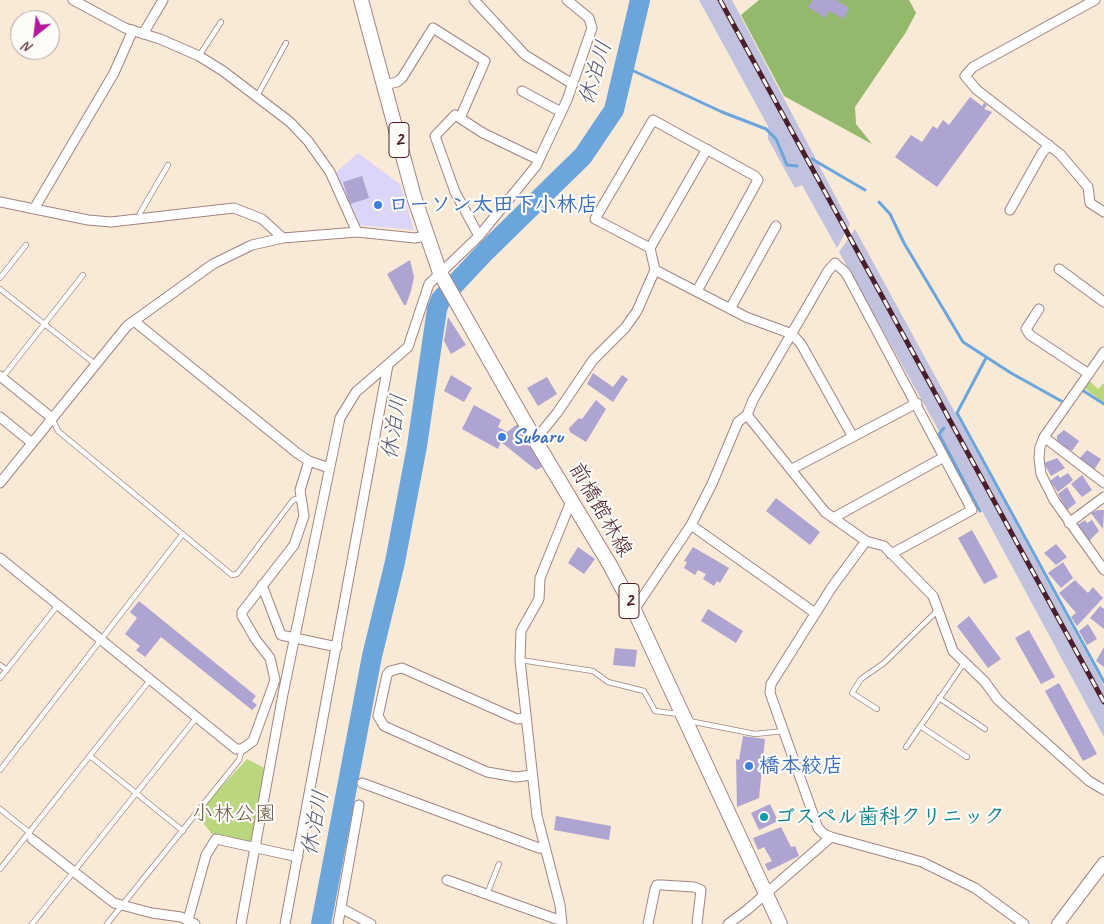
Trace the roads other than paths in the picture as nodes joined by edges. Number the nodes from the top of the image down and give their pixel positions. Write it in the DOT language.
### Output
graph roads {
  1 [pos="163,0"];
  2 [pos="361,0"];
  3 [pos="474,0"];
  4 [pos="567,0"];
  5 [pos="1095,0"];
  6 [pos="78,1"];
  7 [pos="221,22"];
  8 [pos="133,30"];
  9 [pos="143,34"];
  10 [pos="286,43"];
  11 [pos="198,56"];
  12 [pos="572,83"];
  13 [pos="384,86"];
  14 [pos="522,91"];
  15 [pos="257,96"];
  16 [pos="561,112"];
  17 [pos="460,118"];
  18 [pos="1049,145"];
  19 [pos="707,148"];
  20 [pos="539,160"];
  21 [pos="168,165"];
  22 [pos="0,202"];
  23 [pos="34,209"];
  24 [pos="1010,210"];
  25 [pos="1104,212"];
  26 [pos="138,221"];
  27 [pos="776,226"];
  28 [pos="357,232"];
  29 [pos="426,236"];
  30 [pos="479,236"];
  31 [pos="284,238"];
  32 [pos="26,245"];
  33 [pos="650,248"];
  34 [pos="1059,269"];
  35 [pos="655,270"];
  36 [pos="83,275"];
  37 [pos="442,275"];
  38 [pos="0,278"];
  39 [pos="0,289"];
  40 [pos="697,291"];
  41 [pos="1104,302"];
  42 [pos="730,308"];
  43 [pos="1039,309"];
  44 [pos="134,321"];
  45 [pos="44,324"];
  46 [pos="792,334"];
  47 [pos="1104,352"];
  48 [pos="95,365"];
  49 [pos="388,366"];
  50 [pos="1089,374"];
  51 [pos="1,377"];
  52 [pos="916,403"];
  53 [pos="747,415"];
  54 [pos="0,417"];
  55 [pos="52,418"];
  56 [pos="853,437"];
  57 [pos="1044,437"];
  58 [pos="535,440"];
  59 [pos="32,443"];
  60 [pos="944,457"];
  61 [pos="309,460"];
  62 [pos="329,468"];
  63 [pos="792,470"];
  64 [pos="0,483"];
  65 [pos="1104,483"];
  66 [pos="1104,497"];
  67 [pos="302,498"];
  68 [pos="572,499"];
  69 [pos="833,518"];
  70 [pos="1068,523"];
  71 [pos="691,525"];
  72 [pos="182,535"];
  73 [pos="866,541"];
  74 [pos="892,554"];
  75 [pos="0,558"];
  76 [pos="1104,570"];
  77 [pos="262,585"];
  78 [pos="58,605"];
  79 [pos="634,610"];
  80 [pos="938,610"];
  81 [pos="815,613"];
  82 [pos="294,639"];
  83 [pos="101,641"];
  84 [pos="336,648"];
  85 [pos="520,660"];
  86 [pos="964,663"];
  87 [pos="0,665"];
  88 [pos="7,670"];
  89 [pos="0,678"];
  90 [pos="150,680"];
  91 [pos="939,698"];
  92 [pos="877,709"];
  93 [pos="684,717"];
  94 [pos="197,718"];
  95 [pos="526,718"];
  96 [pos="920,726"];
  97 [pos="986,729"];
  98 [pos="784,731"];
  99 [pos="906,747"];
  100 [pos="242,749"];
  101 [pos="90,756"];
  102 [pos="967,757"];
  103 [pos="0,770"];
  104 [pos="532,775"];
  105 [pos="362,783"];
  106 [pos="1104,790"];
  107 [pos="136,793"];
  108 [pos="359,805"];
  109 [pos="0,809"];
  110 [pos="182,831"];
  111 [pos="31,835"];
  112 [pos="831,837"];
  113 [pos="256,848"];
  114 [pos="545,848"];
  115 [pos="298,857"];
  116 [pos="1104,863"];
  117 [pos="499,864"];
  118 [pos="0,869"];
  119 [pos="74,871"];
  120 [pos="447,880"];
  121 [pos="766,893"];
  122 [pos="487,894"];
  123 [pos="122,905"];
  124 [pos="341,908"];
  125 [pos="192,922"];
  126 [pos="562,922"];
  127 [pos="32,924"];
  128 [pos="107,924"];
  129 [pos="241,924"];
  130 [pos="285,924"];
  131 [pos="338,924"];
  132 [pos="371,924"];
  133 [pos="648,924"];
  134 [pos="697,924"];
  135 [pos="728,924"];
  136 [pos="780,924"];
  137 [pos="1024,924"];
  138 [pos="1058,924"];
  1 -- 9 [label="street"];
  2 -- 13 [label="main road, 前橋館林線 / 2"];
  3 -- 12 [label="street"];
  4 -- 12 [label="street"];
  5 -- 18 [label="street"];
  6 -- 8 [label="street"];
  7 -- 11 [label="lane"];
  8 -- 9 [label="street"];
  8 -- 23 [label="street"];
  9 -- 11 [label="street"];
  10 -- 15 [label="lane"];
  11 -- 15 [label="street"];
  12 -- 16 [label="street"];
  13 -- 17 [label="street"];
  13 -- 29 [label="main road, 前橋館林線 / 2"];
  14 -- 16 [label="street"];
  15 -- 28 [label="street"];
  16 -- 20 [label="street"];
  17 -- 20 [label="street"];
  17 -- 30 [label="street"];
  18 -- 24 [label="street"];
  18 -- 25 [label="street"];
  19 -- 33 [label="street"];
  19 -- 33 [label="street"];
  19 -- 40 [label="street"];
  20 -- 30 [label="street"];
  21 -- 26 [label="lane"];
  22 -- 23 [label="street"];
  23 -- 26 [label="street"];
  26 -- 31 [label="street"];
  27 -- 42 [label="street"];
  28 -- 29 [label="street"];
  28 -- 31 [label="street"];
  29 -- 37 [label="main road, 前橋館林線 / 2"];
  30 -- 37 [label="street"];
  31 -- 44 [label="street"];
  32 -- 38 [label="lane"];
  33 -- 35 [label="street"];
  34 -- 41 [label="street"];
  35 -- 40 [label="street"];
  35 -- 58 [label="street"];
  36 -- 45 [label="lane"];
  37 -- 49 [label="street"];
  37 -- 58 [label="main road, 前橋館林線 / 2"];
  39 -- 45 [label="lane"];
  40 -- 42 [label="street"];
  42 -- 46 [label="street"];
  43 -- 50 [label="street"];
  44 -- 48 [label="street"];
  44 -- 61 [label="street"];
  45 -- 48 [label="lane"];
  45 -- 51 [label="lane"];
  46 -- 52 [label="street"];
  46 -- 53 [label="street"];
  46 -- 56 [label="street"];
  47 -- 50 [label="street"];
  48 -- 55 [label="street"];
  49 -- 62 [label="street"];
  49 -- 84 [label="street"];
  50 -- 57 [label="street"];
  51 -- 55 [label="street"];
  52 -- 56 [label="street"];
  52 -- 60 [label="street"];
  53 -- 63 [label="street"];
  53 -- 71 [label="street"];
  54 -- 59 [label="street"];
  55 -- 59 [label="street"];
  55 -- 72 [label="lane"];
  56 -- 63 [label="street"];
  57 -- 65 [label="street"];
  57 -- 70 [label="street"];
  58 -- 68 [label="main road, 前橋館林線 / 2"];
  59 -- 64 [label="street"];
  60 -- 69 [label="street"];
  60 -- 74 [label="street"];
  61 -- 62 [label="street"];
  61 -- 67 [label="street"];
  62 -- 82 [label="street"];
  63 -- 69 [label="street"];
  66 -- 70 [label="street"];
  67 -- 72 [label="lane"];
  67 -- 77 [label="street"];
  68 -- 79 [label="main road, 前橋館林線 / 2"];
  68 -- 85 [label="street"];
  69 -- 73 [label="street"];
  70 -- 76 [label="street"];
  71 -- 79 [label="street"];
  71 -- 81 [label="street"];
  72 -- 83 [label="lane"];
  73 -- 74 [label="street"];
  73 -- 81 [label="street"];
  74 -- 80 [label="street"];
  75 -- 78 [label="street"];
  77 -- 82 [label="street"];
  77 -- 100 [label="street"];
  78 -- 83 [label="street"];
  78 -- 88 [label="lane"];
  79 -- 93 [label="main road, 前橋館林線 / 2"];
  80 -- 86 [label="street"];
  80 -- 92 [label="lane"];
  81 -- 98 [label="street"];
  82 -- 84 [label="street"];
  82 -- 113 [label="street"];
  83 -- 90 [label="street"];
  83 -- 103 [label="lane"];
  84 -- 115 [label="street"];
  85 -- 93 [label="lane"];
  85 -- 95 [label="street"];
  86 -- 91 [label="lane"];
  86 -- 106 [label="street"];
  87 -- 88 [label="lane"];
  88 -- 89 [label="lane"];
  90 -- 94 [label="street"];
  90 -- 101 [label="lane"];
  91 -- 96 [label="lane"];
  91 -- 97 [label="lane"];
  93 -- 98 [label="lane"];
  93 -- 121 [label="main road, 前橋館林線 / 2"];
  94 -- 100 [label="street"];
  94 -- 107 [label="lane"];
  95 -- 104 [label="street"];
  95 -- 104 [label="street"];
  96 -- 99 [label="lane"];
  96 -- 102 [label="lane"];
  98 -- 112 [label="street"];
  100 -- 110 [label="lane"];
  101 -- 107 [label="lane"];
  101 -- 111 [label="lane"];
  104 -- 114 [label="street"];
  105 -- 114 [label="street"];
  107 -- 110 [label="lane"];
  107 -- 119 [label="lane"];
  108 -- 124 [label="street"];
  109 -- 111 [label="lane"];
  110 -- 123 [label="lane"];
  111 -- 118 [label="lane"];
  111 -- 119 [label="street"];
  112 -- 121 [label="street"];
  112 -- 137 [label="street"];
  113 -- 115 [label="street"];
  113 -- 125 [label="street"];
  113 -- 129 [label="street"];
  114 -- 126 [label="street"];
  115 -- 130 [label="street"];
  116 -- 138 [label="street"];
  117 -- 122 [label="lane"];
  119 -- 123 [label="street"];
  119 -- 127 [label="lane"];
  120 -- 122 [label="street"];
  121 -- 135 [label="street"];
  121 -- 136 [label="main road, 前橋館林線 / 2"];
  122 -- 126 [label="street"];
  123 -- 125 [label="street"];
  123 -- 128 [label="lane"];
  124 -- 131 [label="street"];
  124 -- 132 [label="street"];
  133 -- 134 [label="street"];
}
